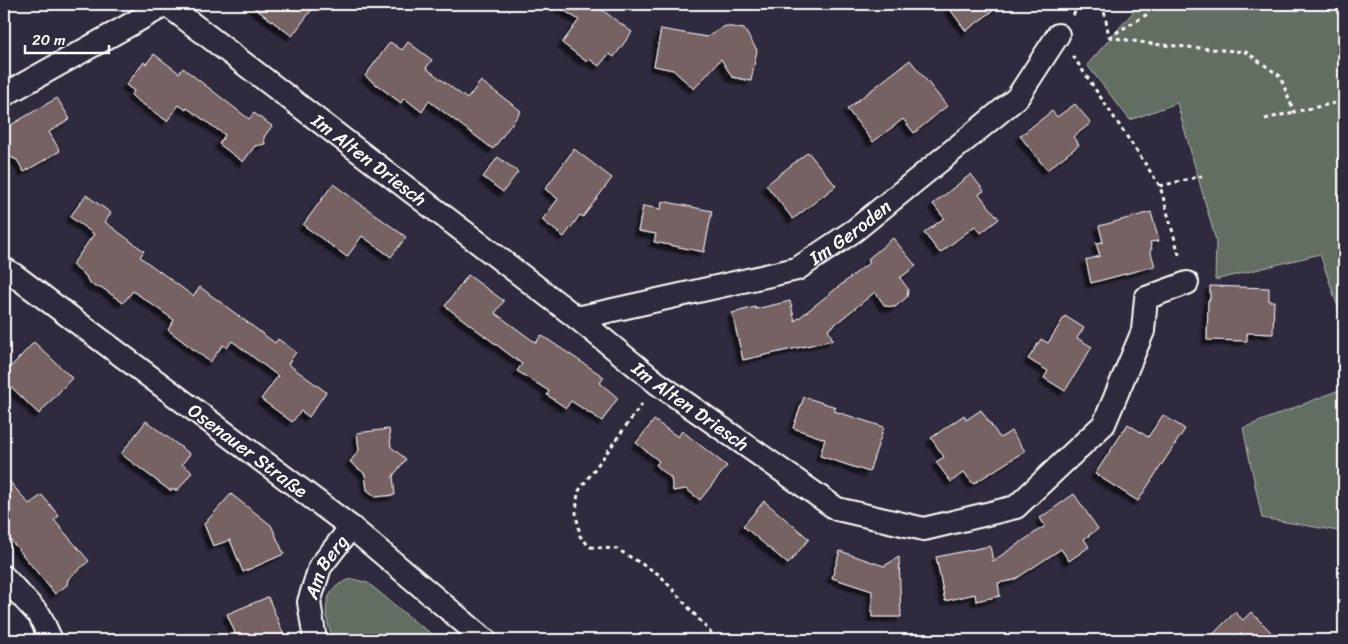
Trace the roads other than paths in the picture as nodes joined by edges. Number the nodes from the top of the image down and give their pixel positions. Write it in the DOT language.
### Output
graph roads {
  1 [pos="166,4"];
  2 [pos="1058,35"];
  3 [pos="4,95"];
  4 [pos="4,269"];
  5 [pos="1187,283"];
  6 [pos="577,318"];
  7 [pos="351,527"];
  8 [pos="4,577"];
  9 [pos="51,640"];
  10 [pos="315,640"];
  11 [pos="485,640"];
  1 -- 3 [label="street"];
  1 -- 6 [label="street, Im Alten Driesch"];
  2 -- 6 [label="street, Im Geroden"];
  4 -- 7 [label="street, Osenauer Straße"];
  5 -- 6 [label="street, Im Alten Driesch"];
  7 -- 10 [label="street, Am Berg"];
  7 -- 11 [label="street, Osenauer Straße"];
  8 -- 9 [label="street"];
}
